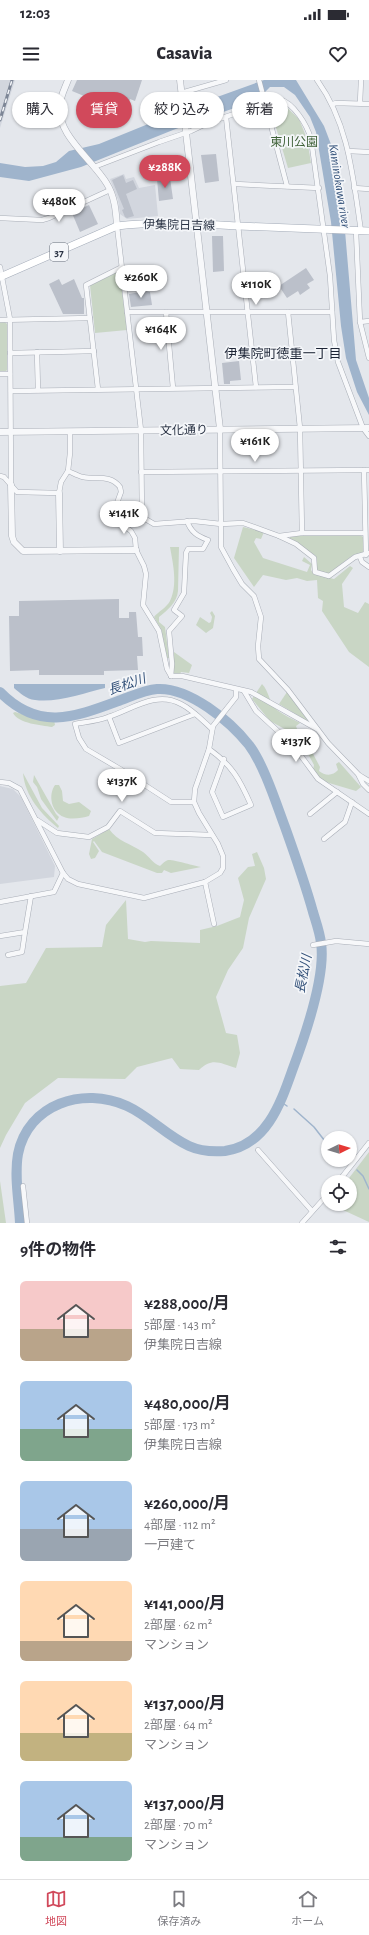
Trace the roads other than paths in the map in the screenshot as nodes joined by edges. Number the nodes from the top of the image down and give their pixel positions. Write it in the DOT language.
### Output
graph roads {
  1 [pos="68,80"];
  2 [pos="180,80"];
  3 [pos="226,80"];
  4 [pos="259,80"];
  5 [pos="317,80"];
  6 [pos="361,80"];
  7 [pos="181,92"];
  8 [pos="184,92"];
  9 [pos="263,92"];
  10 [pos="360,103"];
  11 [pos="333,104"];
  12 [pos="369,104"];
  13 [pos="288,105"];
  14 [pos="232,115"];
  15 [pos="226,117"];
  16 [pos="186,128"];
  17 [pos="273,128"];
  18 [pos="186,131"];
  19 [pos="348,151"];
  20 [pos="369,152"];
  21 [pos="94,166"];
  22 [pos="234,184"];
  23 [pos="287,186"];
  24 [pos="319,188"];
  25 [pos="354,188"];
  26 [pos="369,189"];
  27 [pos="110,190"];
  28 [pos="0,218"];
  29 [pos="197,224"];
  30 [pos="117,226"];
  31 [pos="239,226"];
  32 [pos="326,230"];
  33 [pos="356,231"];
  34 [pos="369,231"];
  35 [pos="0,267"];
  36 [pos="122,267"];
  37 [pos="1,277"];
  38 [pos="127,312"];
  39 [pos="166,312"];
  40 [pos="207,312"];
  41 [pos="248,312"];
  42 [pos="288,312"];
  43 [pos="332,312"];
  44 [pos="90,318"];
  45 [pos="10,319"];
  46 [pos="0,320"];
  47 [pos="369,321"];
  48 [pos="360,322"];
  49 [pos="94,351"];
  50 [pos="37,352"];
  51 [pos="10,353"];
  52 [pos="369,358"];
  53 [pos="0,374"];
  54 [pos="10,374"];
  55 [pos="256,387"];
  56 [pos="295,387"];
  57 [pos="174,388"];
  58 [pos="215,388"];
  59 [pos="98,389"];
  60 [pos="136,389"];
  61 [pos="11,390"];
  62 [pos="38,390"];
  63 [pos="300,428"];
  64 [pos="366,428"];
  65 [pos="220,429"];
  66 [pos="141,430"];
  67 [pos="0,432"];
  68 [pos="11,432"];
  69 [pos="70,432"];
  70 [pos="369,436"];
  71 [pos="301,470"];
  72 [pos="367,470"];
  73 [pos="68,471"];
  74 [pos="221,471"];
  75 [pos="141,472"];
  76 [pos="0,476"];
  77 [pos="11,485"];
  78 [pos="58,493"];
  79 [pos="142,517"];
  80 [pos="187,521"];
  81 [pos="221,524"];
  82 [pos="126,527"];
  83 [pos="302,533"];
  84 [pos="365,533"];
  85 [pos="279,536"];
  86 [pos="136,550"];
  87 [pos="60,551"];
  88 [pos="368,554"];
  89 [pos="360,557"];
  90 [pos="369,567"];
  91 [pos="171,676"];
  92 [pos="236,690"];
  93 [pos="244,691"];
  94 [pos="195,714"];
  95 [pos="109,717"];
  96 [pos="212,728"];
  97 [pos="320,730"];
  98 [pos="209,749"];
  99 [pos="224,759"];
  100 [pos="358,774"];
  101 [pos="369,781"];
  102 [pos="0,782"];
  103 [pos="369,790"];
  104 [pos="337,792"];
  105 [pos="194,802"];
  106 [pos="352,802"];
  107 [pos="310,814"];
  108 [pos="369,814"];
  109 [pos="36,819"];
  110 [pos="212,835"];
  111 [pos="324,839"];
  112 [pos="63,872"];
  113 [pos="205,882"];
  114 [pos="31,896"];
  115 [pos="0,902"];
  116 [pos="214,924"];
  117 [pos="25,932"];
  118 [pos="0,936"];
  119 [pos="314,944"];
  120 [pos="369,944"];
  121 [pos="8,955"];
  122 [pos="369,1143"];
  123 [pos="258,1150"];
  124 [pos="344,1175"];
  125 [pos="23,1186"];
  126 [pos="321,1201"];
  127 [pos="312,1211"];
  128 [pos="27,1223"];
  129 [pos="302,1223"];
  1 -- 21 [label="street"];
  2 -- 7 [label="street"];
  3 -- 8 [label="street"];
  4 -- 9 [label="street"];
  5 -- 11 [label="street"];
  6 -- 10 [label="street"];
  10 -- 11 [label="street"];
  10 -- 12 [label="street"];
  11 -- 19 [label="street"];
  13 -- 24 [label="street"];
  14 -- 15 [label="street"];
  15 -- 18 [label="street"];
  15 -- 22 [label="street"];
  16 -- 18 [label="street"];
  17 -- 23 [label="street"];
  18 -- 21 [label="street"];
  18 -- 29 [label="street"];
  19 -- 20 [label="street"];
  19 -- 25 [label="street"];
  21 -- 27 [label="street"];
  22 -- 23 [label="street"];
  22 -- 31 [label="street"];
  23 -- 24 [label="street"];
  24 -- 32 [label="street"];
  25 -- 26 [label="street"];
  25 -- 33 [label="street"];
  27 -- 28 [label="street"];
  27 -- 30 [label="street"];
  29 -- 30 [label="main road, 伊集院日吉線 / 37"];
  29 -- 31 [label="main road, 伊集院日吉線 / 37"];
  29 -- 40 [label="street"];
  30 -- 36 [label="street"];
  30 -- 37 [label="main road, 伊集院日吉線 / 37"];
  31 -- 32 [label="main road, 伊集院日吉線 / 37"];
  31 -- 41 [label="street"];
  32 -- 33 [label="main road, 伊集院日吉線 / 37"];
  32 -- 43 [label="street"];
  33 -- 34 [label="main road, 伊集院日吉線 / 37"];
  33 -- 48 [label="street"];
  35 -- 37 [label="street"];
  36 -- 38 [label="street"];
  36 -- 44 [label="street"];
  37 -- 45 [label="street"];
  38 -- 39 [label="street"];
  38 -- 60 [label="street"];
  39 -- 40 [label="street"];
  39 -- 57 [label="street"];
  40 -- 41 [label="street"];
  40 -- 58 [label="street"];
  41 -- 42 [label="street"];
  41 -- 55 [label="street"];
  42 -- 43 [label="street"];
  42 -- 56 [label="street"];
  43 -- 64 [label="street"];
  44 -- 45 [label="street"];
  44 -- 49 [label="street"];
  45 -- 46 [label="street"];
  45 -- 51 [label="street"];
  47 -- 48 [label="street"];
  48 -- 52 [label="street"];
  49 -- 50 [label="street"];
  49 -- 59 [label="street"];
  50 -- 51 [label="street"];
  50 -- 62 [label="street"];
  51 -- 54 [label="street"];
  53 -- 54 [label="street"];
  54 -- 61 [label="street"];
  55 -- 56 [label="street"];
  55 -- 58 [label="street"];
  56 -- 63 [label="street"];
  57 -- 58 [label="street"];
  57 -- 60 [label="street"];
  58 -- 65 [label="street"];
  59 -- 60 [label="street"];
  59 -- 62 [label="street"];
  60 -- 66 [label="street"];
  61 -- 62 [label="street"];
  61 -- 68 [label="street"];
  63 -- 64 [label="street, 文化通り"];
  63 -- 65 [label="street, 文化通り"];
  63 -- 71 [label="street"];
  64 -- 70 [label="street"];
  65 -- 66 [label="street, 文化通り"];
  65 -- 74 [label="street"];
  66 -- 69 [label="street, 文化通り"];
  66 -- 75 [label="street"];
  67 -- 68 [label="street, 文化通り"];
  68 -- 69 [label="street, 文化通り"];
  68 -- 77 [label="street"];
  69 -- 73 [label="street"];
  71 -- 72 [label="street"];
  71 -- 74 [label="street"];
  71 -- 83 [label="street"];
  72 -- 84 [label="street"];
  73 -- 78 [label="street"];
  73 -- 82 [label="street"];
  74 -- 75 [label="street"];
  74 -- 81 [label="street"];
  75 -- 79 [label="street"];
  76 -- 77 [label="street"];
  77 -- 78 [label="street"];
  77 -- 87 [label="street"];
  78 -- 87 [label="street"];
  79 -- 80 [label="street"];
  79 -- 82 [label="street"];
  80 -- 81 [label="street"];
  80 -- 91 [label="street"];
  81 -- 85 [label="street"];
  81 -- 97 [label="street"];
  82 -- 86 [label="street"];
  83 -- 84 [label="street"];
  83 -- 85 [label="street"];
  84 -- 88 [label="street"];
  85 -- 89 [label="street"];
  86 -- 87 [label="street"];
  86 -- 91 [label="street"];
  88 -- 89 [label="street"];
  89 -- 90 [label="street"];
  91 -- 92 [label="street"];
  92 -- 93 [label="street"];
  92 -- 96 [label="street"];
  93 -- 97 [label="street"];
  93 -- 104 [label="street"];
  94 -- 95 [label="street"];
  94 -- 95 [label="street"];
  94 -- 96 [label="street"];
  95 -- 105 [label="street"];
  96 -- 98 [label="street"];
  97 -- 100 [label="street"];
  98 -- 99 [label="street"];
  98 -- 105 [label="street"];
  99 -- 99 [label="street"];
  100 -- 101 [label="street"];
  100 -- 103 [label="street"];
  102 -- 109 [label="street"];
  104 -- 106 [label="street"];
  104 -- 107 [label="street"];
  105 -- 110 [label="street"];
  106 -- 108 [label="street"];
  106 -- 111 [label="street"];
  109 -- 110 [label="street"];
  109 -- 112 [label="street"];
  110 -- 113 [label="street"];
  112 -- 113 [label="street"];
  112 -- 114 [label="street"];
  113 -- 116 [label="street"];
  114 -- 115 [label="street"];
  114 -- 117 [label="street"];
  117 -- 118 [label="street"];
  117 -- 121 [label="street"];
  119 -- 120 [label="street"];
  122 -- 124 [label="street"];
  123 -- 127 [label="street"];
  125 -- 128 [label="street"];
  126 -- 127 [label="street"];
  127 -- 129 [label="street"];
}
